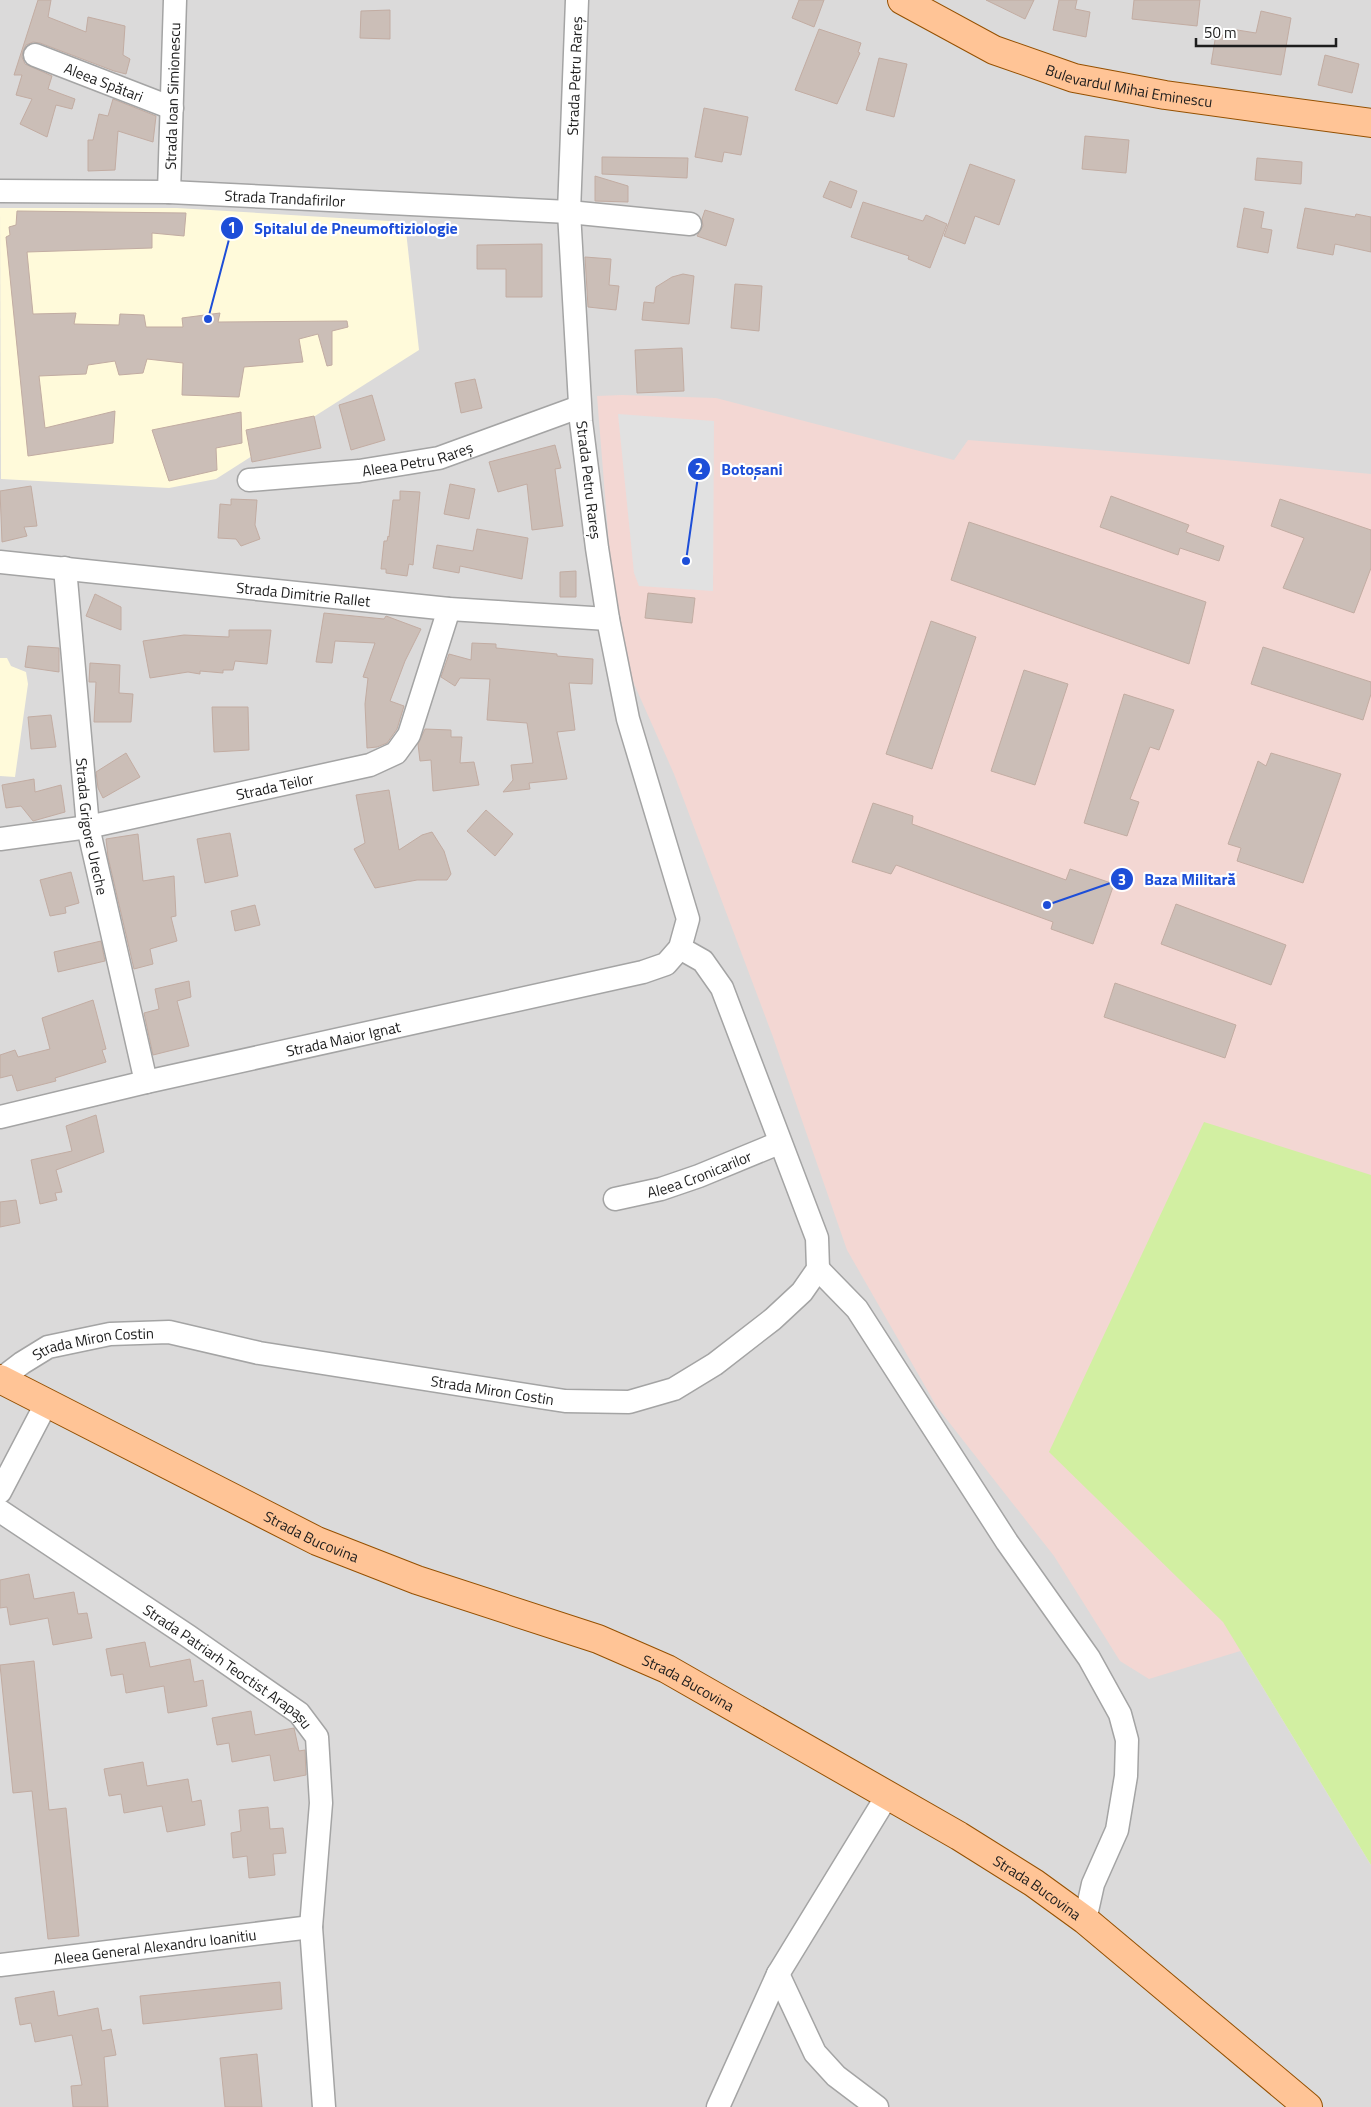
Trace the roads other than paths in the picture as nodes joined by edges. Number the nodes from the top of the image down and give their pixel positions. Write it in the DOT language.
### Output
graph roads {
  1 [pos="175,0"];
  2 [pos="577,0"];
  3 [pos="902,0"];
  4 [pos="35,56"];
  5 [pos="172,108"];
  6 [pos="1371,123"];
  7 [pos="0,191"];
  8 [pos="169,192"];
  9 [pos="569,212"];
  10 [pos="690,224"];
  11 [pos="579,408"];
  12 [pos="249,480"];
  13 [pos="0,562"];
  14 [pos="65,568"];
  15 [pos="450,609"];
  16 [pos="608,618"];
  17 [pos="88,827"];
  18 [pos="0,840"];
  19 [pos="680,948"];
  20 [pos="146,1082"];
  21 [pos="0,1117"];
  22 [pos="779,1143"];
  23 [pos="615,1199"];
  24 [pos="818,1269"];
  25 [pos="0,1379"];
  26 [pos="46,1404"];
  27 [pos="0,1492"];
  28 [pos="0,1511"];
  29 [pos="887,1796"];
  30 [pos="1085,1920"];
  31 [pos="311,1927"];
  32 [pos="0,1965"];
  33 [pos="778,1974"];
  34 [pos="324,2107"];
  35 [pos="718,2107"];
  36 [pos="877,2107"];
  37 [pos="1308,2107"];
  1 -- 5 [label="street, Strada Ioan Simionescu"];
  2 -- 9 [label="street, Strada Petru Rareș"];
  3 -- 6 [label="main road, Bulevardul Mihai Eminescu"];
  4 -- 5 [label="street, Aleea Spătari"];
  5 -- 8 [label="street, Strada Ioan Simionescu"];
  7 -- 8 [label="street, Strada Trandafirilor"];
  8 -- 9 [label="street, Strada Trandafirilor"];
  9 -- 10 [label="street, Strada Trandafirilor"];
  9 -- 11 [label="street, Strada Petru Rareș"];
  11 -- 12 [label="street, Aleea Petru Rareș"];
  11 -- 16 [label="street, Strada Petru Rareș"];
  13 -- 14 [label="street, Strada Dimitrie Rallet"];
  14 -- 15 [label="street, Strada Dimitrie Rallet"];
  14 -- 17 [label="street, Strada Grigore Ureche"];
  15 -- 16 [label="street, Strada Dimitrie Rallet"];
  15 -- 17 [label="street, Strada Teilor"];
  16 -- 19 [label="street, Strada Petru Rareș"];
  17 -- 18 [label="street, Strada Teilor"];
  17 -- 20 [label="street, Strada Grigore Ureche"];
  19 -- 20 [label="street, Strada Maior Ignat"];
  19 -- 22 [label="street"];
  20 -- 21 [label="street, Strada Maior Ignat"];
  22 -- 23 [label="street, Aleea Cronicarilor"];
  22 -- 24 [label="street"];
  24 -- 25 [label="street, Strada Miron Costin"];
  24 -- 30 [label="street"];
  25 -- 26 [label="main road, Strada Bucovina"];
  26 -- 27 [label="street"];
  26 -- 29 [label="main road, Strada Bucovina"];
  28 -- 31 [label="street, Strada Patriarh Teoctist Arapașu"];
  29 -- 30 [label="main road, Strada Bucovina"];
  29 -- 33 [label="street"];
  30 -- 37 [label="main road, Strada Bucovina"];
  31 -- 32 [label="street, Aleea General Alexandru Ioanitiu"];
  31 -- 34 [label="street, Strada Patriarh Teoctist Arapașu"];
  33 -- 35 [label="street"];
  33 -- 36 [label="street"];
}
